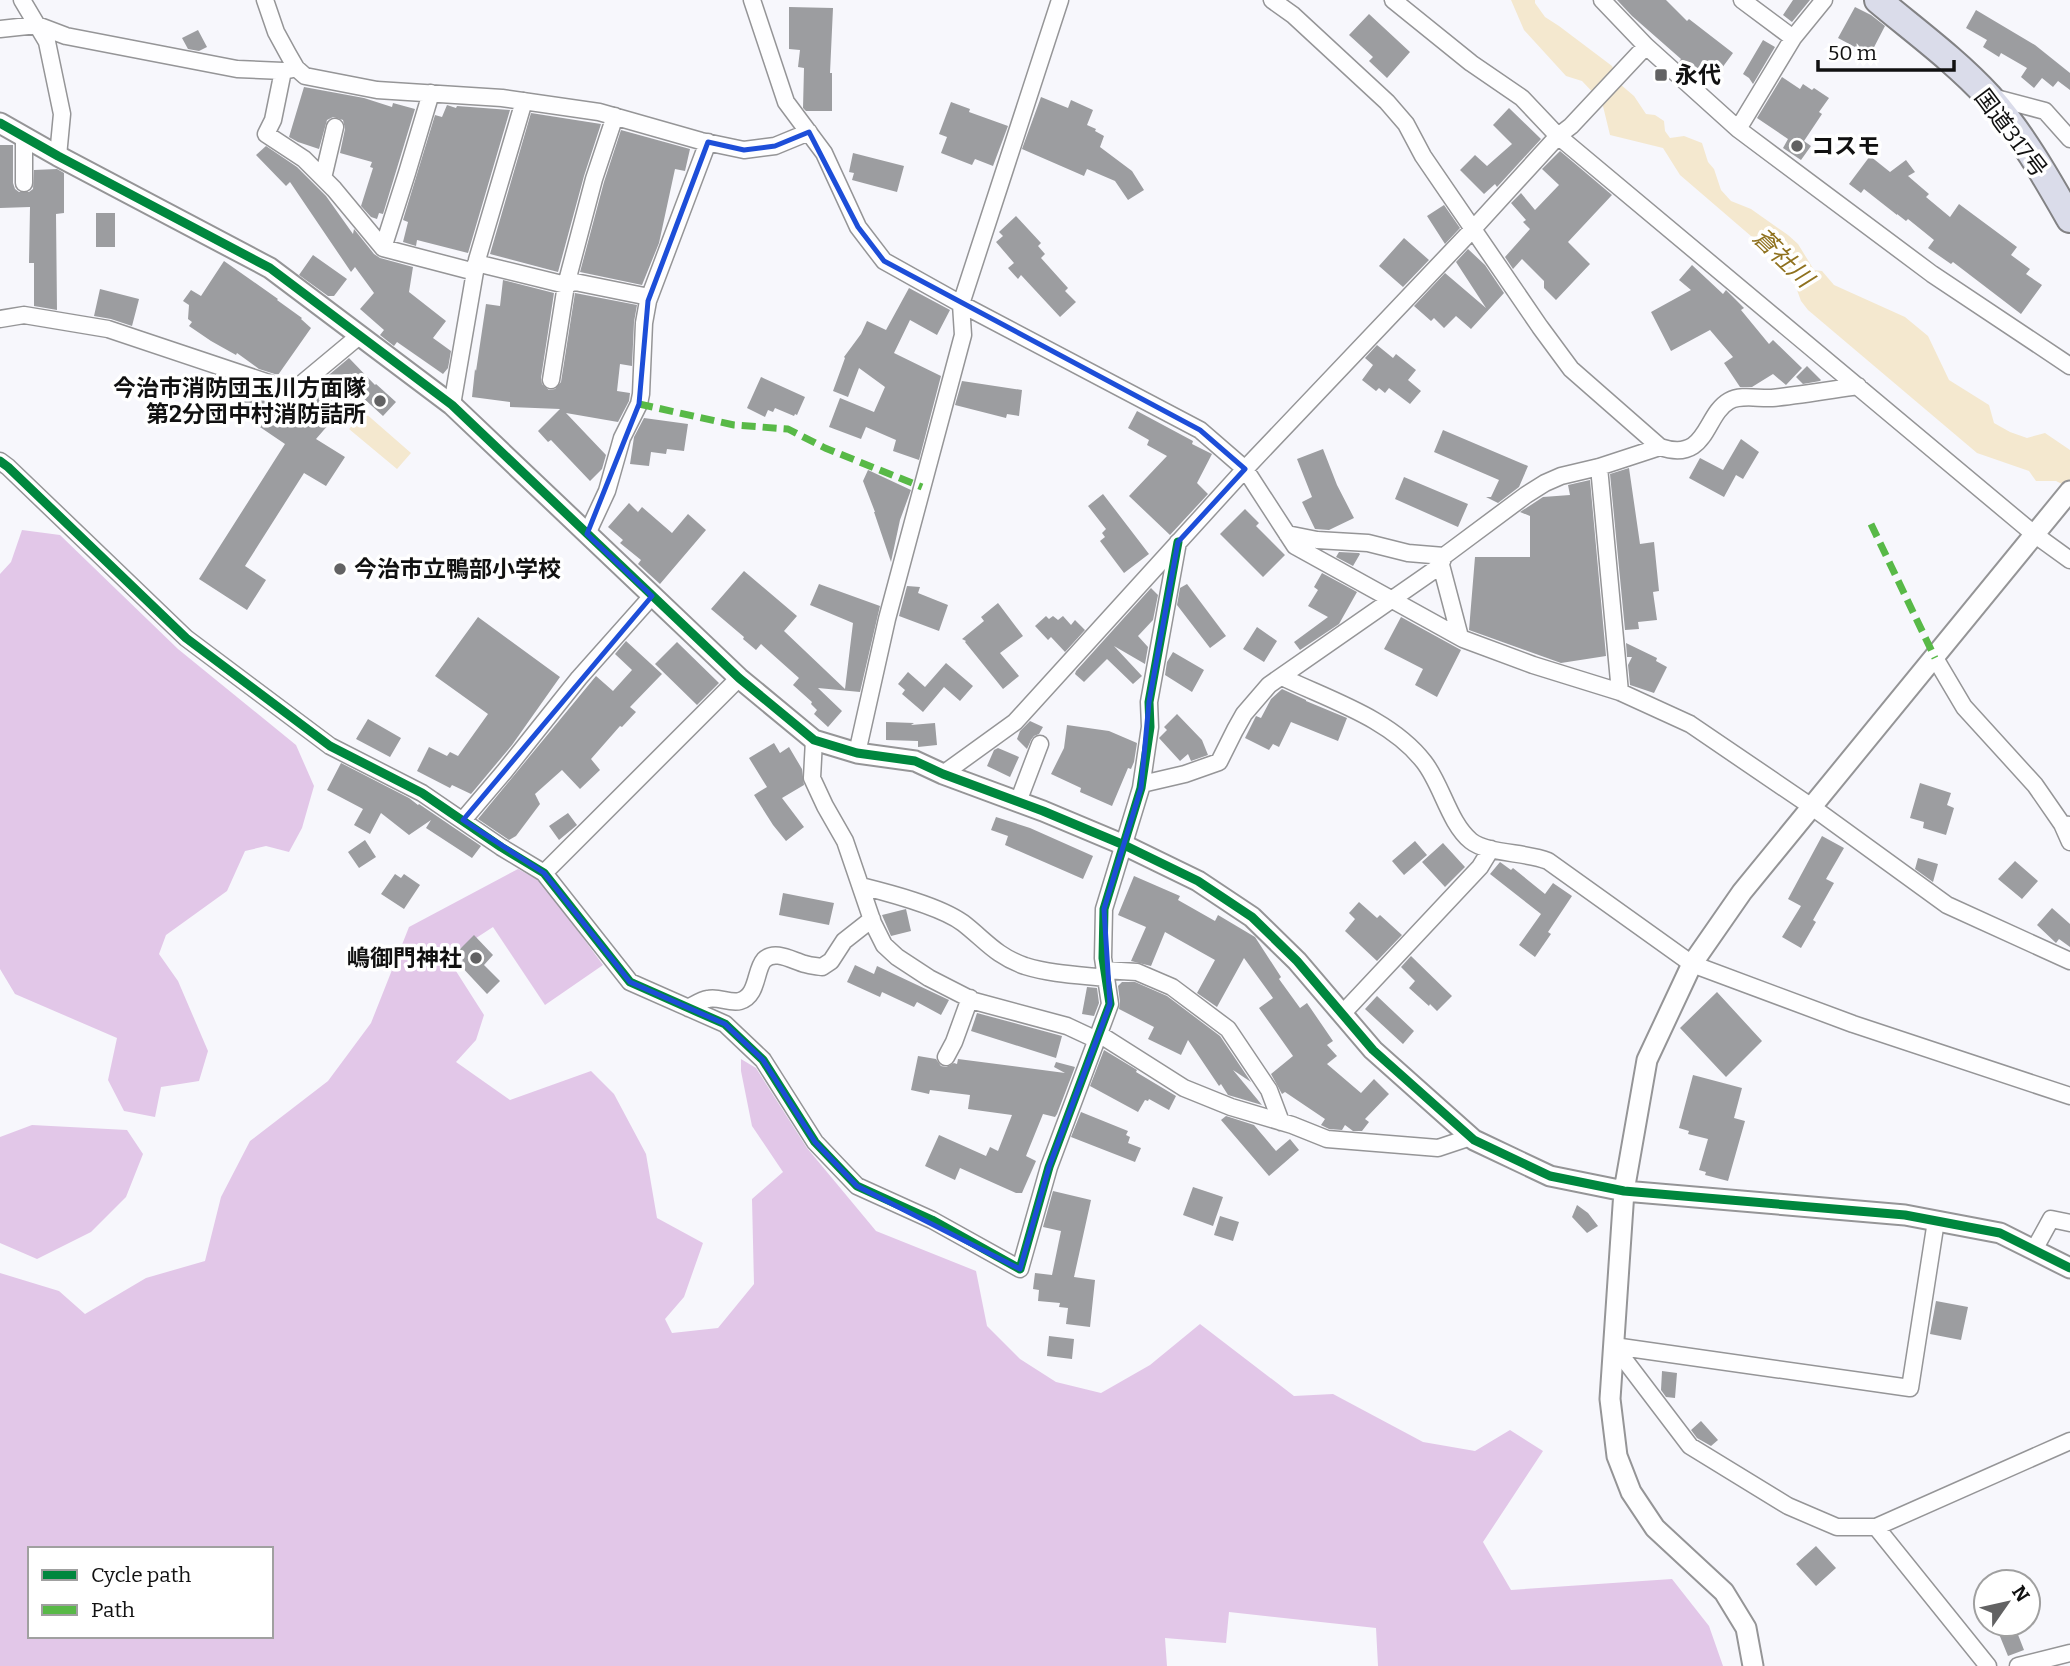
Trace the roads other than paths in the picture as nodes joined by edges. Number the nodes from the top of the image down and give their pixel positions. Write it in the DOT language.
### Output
graph roads {
  1 [pos="22,0"];
  2 [pos="265,0"];
  3 [pos="752,0"];
  4 [pos="1060,0"];
  5 [pos="1272,0"];
  6 [pos="1394,0"];
  7 [pos="1602,0"];
  8 [pos="1742,0"];
  9 [pos="1824,0"];
  10 [pos="1878,0"];
  11 [pos="37,25"];
  12 [pos="0,29"];
  13 [pos="1793,38"];
  14 [pos="1641,51"];
  15 [pos="289,69"];
  16 [pos="431,93"];
  17 [pos="1988,96"];
  18 [pos="524,101"];
  19 [pos="615,116"];
  20 [pos="0,123"];
  21 [pos="335,127"];
  22 [pos="1738,129"];
  23 [pos="1564,131"];
  24 [pos="808,132"];
  25 [pos="24,136"];
  26 [pos="2070,139"];
  27 [pos="708,142"];
  28 [pos="58,156"];
  29 [pos="323,178"];
  30 [pos="24,183"];
  31 [pos="2070,219"];
  32 [pos="1473,229"];
  33 [pos="383,248"];
  34 [pos="475,268"];
  35 [pos="566,285"];
  36 [pos="649,297"];
  37 [pos="961,304"];
  38 [pos="0,319"];
  39 [pos="359,336"];
  40 [pos="2070,366"];
  41 [pos="551,380"];
  42 [pos="1858,386"];
  43 [pos="452,405"];
  44 [pos="1660,447"];
  45 [pos="0,461"];
  46 [pos="1599,467"];
  47 [pos="1245,469"];
  48 [pos="2070,491"];
  49 [pos="2039,529"];
  50 [pos="587,534"];
  51 [pos="1287,534"];
  52 [pos="1178,542"];
  53 [pos="2070,560"];
  54 [pos="1443,561"];
  55 [pos="652,596"];
  56 [pos="1395,600"];
  57 [pos="1460,637"];
  58 [pos="1935,657"];
  59 [pos="1282,677"];
  60 [pos="739,678"];
  61 [pos="1620,692"];
  62 [pos="814,740"];
  63 [pos="1040,744"];
  64 [pos="857,753"];
  65 [pos="943,774"];
  66 [pos="1142,784"];
  67 [pos="1018,802"];
  68 [pos="1812,807"];
  69 [pos="463,820"];
  70 [pos="2066,825"];
  71 [pos="2070,842"];
  72 [pos="1124,845"];
  73 [pos="1491,849"];
  74 [pos="544,873"];
  75 [pos="861,886"];
  76 [pos="872,919"];
  77 [pos="2070,961"];
  78 [pos="1692,964"];
  79 [pos="1105,974"];
  80 [pos="970,998"];
  81 [pos="688,1008"];
  82 [pos="1342,1014"];
  83 [pos="1098,1037"];
  84 [pos="946,1056"];
  85 [pos="2070,1096"];
  86 [pos="1281,1122"];
  87 [pos="1471,1137"];
  88 [pos="1624,1191"];
  89 [pos="1936,1221"];
  90 [pos="2070,1223"];
  91 [pos="2034,1250"];
  92 [pos="2070,1268"];
  93 [pos="1614,1346"];
  94 [pos="2070,1441"];
  95 [pos="1876,1527"];
  96 [pos="2070,1653"];
  97 [pos="1754,1666"];
  98 [pos="1988,1666"];
  99 [pos="2018,1666"];
  1 -- 11 [label="street"];
  2 -- 15 [label="street"];
  3 -- 24 [label="street"];
  4 -- 37 [label="street"];
  5 -- 32 [label="street"];
  6 -- 23 [label="street"];
  7 -- 14 [label="street"];
  8 -- 13 [label="street"];
  9 -- 13 [label="street"];
  10 -- 17 [label="highway, 国道317号"];
  11 -- 12 [label="street"];
  11 -- 15 [label="street"];
  11 -- 28 [label="street"];
  13 -- 22 [label="street"];
  14 -- 22 [label="street"];
  14 -- 23 [label="street"];
  15 -- 16 [label="street"];
  15 -- 29 [label="street"];
  16 -- 18 [label="street"];
  16 -- 33 [label="street"];
  17 -- 26 [label="street"];
  17 -- 31 [label="highway, 国道317号"];
  18 -- 19 [label="street"];
  18 -- 34 [label="street"];
  19 -- 27 [label="street"];
  19 -- 35 [label="street"];
  20 -- 25 [label="street"];
  21 -- 29 [label="street"];
  22 -- 40 [label="street"];
  23 -- 32 [label="street"];
  23 -- 42 [label="street"];
  24 -- 27 [label="street"];
  24 -- 37 [label="street"];
  25 -- 28 [label="street"];
  25 -- 30 [label="street"];
  27 -- 36 [label="street"];
  28 -- 39 [label="street"];
  29 -- 33 [label="street"];
  32 -- 44 [label="street"];
  32 -- 47 [label="street"];
  33 -- 34 [label="street"];
  34 -- 35 [label="street"];
  34 -- 43 [label="street"];
  35 -- 36 [label="street"];
  35 -- 41 [label="street"];
  36 -- 50 [label="street"];
  37 -- 47 [label="street"];
  37 -- 64 [label="street"];
  38 -- 39 [label="street"];
  39 -- 43 [label="street"];
  42 -- 44 [label="street"];
  42 -- 49 [label="street"];
  43 -- 50 [label="street"];
  44 -- 46 [label="street"];
  45 -- 69 [label="street"];
  46 -- 54 [label="street"];
  46 -- 61 [label="street"];
  47 -- 51 [label="street"];
  47 -- 52 [label="street"];
  48 -- 49 [label="street"];
  49 -- 53 [label="street"];
  49 -- 58 [label="street"];
  50 -- 55 [label="street"];
  51 -- 54 [label="street"];
  51 -- 56 [label="street"];
  52 -- 65 [label="street"];
  52 -- 66 [label="street"];
  54 -- 56 [label="street"];
  54 -- 57 [label="street"];
  55 -- 60 [label="street"];
  55 -- 69 [label="street"];
  56 -- 57 [label="street"];
  56 -- 59 [label="street"];
  57 -- 61 [label="street"];
  58 -- 68 [label="street"];
  58 -- 70 [label="street"];
  59 -- 66 [label="street"];
  59 -- 73 [label="street"];
  60 -- 62 [label="street"];
  60 -- 74 [label="street"];
  61 -- 68 [label="street"];
  62 -- 64 [label="street"];
  62 -- 75 [label="street"];
  63 -- 67 [label="street"];
  64 -- 65 [label="street"];
  65 -- 67 [label="street"];
  66 -- 72 [label="street"];
  67 -- 72 [label="street"];
  68 -- 77 [label="street"];
  68 -- 78 [label="street"];
  69 -- 74 [label="street"];
  70 -- 71 [label="street"];
  72 -- 79 [label="street"];
  72 -- 82 [label="street"];
  73 -- 78 [label="street"];
  73 -- 82 [label="street"];
  74 -- 81 [label="street"];
  75 -- 76 [label="street"];
  75 -- 79 [label="street"];
  76 -- 80 [label="street"];
  76 -- 81 [label="street"];
  78 -- 85 [label="street"];
  78 -- 88 [label="street"];
  79 -- 83 [label="street"];
  79 -- 86 [label="street"];
  80 -- 83 [label="street"];
  80 -- 84 [label="street"];
  81 -- 83 [label="street"];
  82 -- 87 [label="street"];
  83 -- 86 [label="street"];
  86 -- 87 [label="street"];
  87 -- 88 [label="street"];
  88 -- 89 [label="street"];
  88 -- 93 [label="street"];
  89 -- 91 [label="street"];
  89 -- 93 [label="street"];
  90 -- 91 [label="street"];
  91 -- 92 [label="street"];
  93 -- 95 [label="street"];
  93 -- 97 [label="street"];
  94 -- 95 [label="street"];
  95 -- 98 [label="street"];
  96 -- 99 [label="street"];
}
